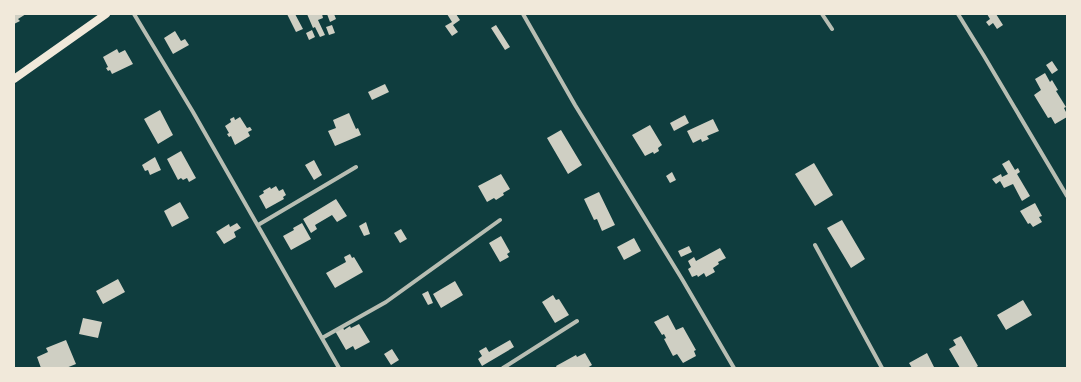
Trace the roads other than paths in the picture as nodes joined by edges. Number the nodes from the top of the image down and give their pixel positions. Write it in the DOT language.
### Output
graph roads {
  1 [pos="106,14"];
  2 [pos="134,14"];
  3 [pos="523,14"];
  4 [pos="822,14"];
  5 [pos="958,14"];
  6 [pos="832,29"];
  7 [pos="14,78"];
  8 [pos="356,167"];
  9 [pos="1067,196"];
  10 [pos="500,220"];
  11 [pos="258,225"];
  12 [pos="815,245"];
  13 [pos="578,321"];
  14 [pos="322,338"];
  15 [pos="339,368"];
  16 [pos="503,368"];
  17 [pos="734,368"];
  18 [pos="882,368"];
  1 -- 7 [label="main road"];
  2 -- 11 [label="street"];
  3 -- 17 [label="street"];
  4 -- 6 [label="street"];
  5 -- 9 [label="street"];
  8 -- 11 [label="street"];
  10 -- 14 [label="street"];
  11 -- 14 [label="street"];
  12 -- 18 [label="street"];
  13 -- 16 [label="street"];
  14 -- 15 [label="street"];
}
